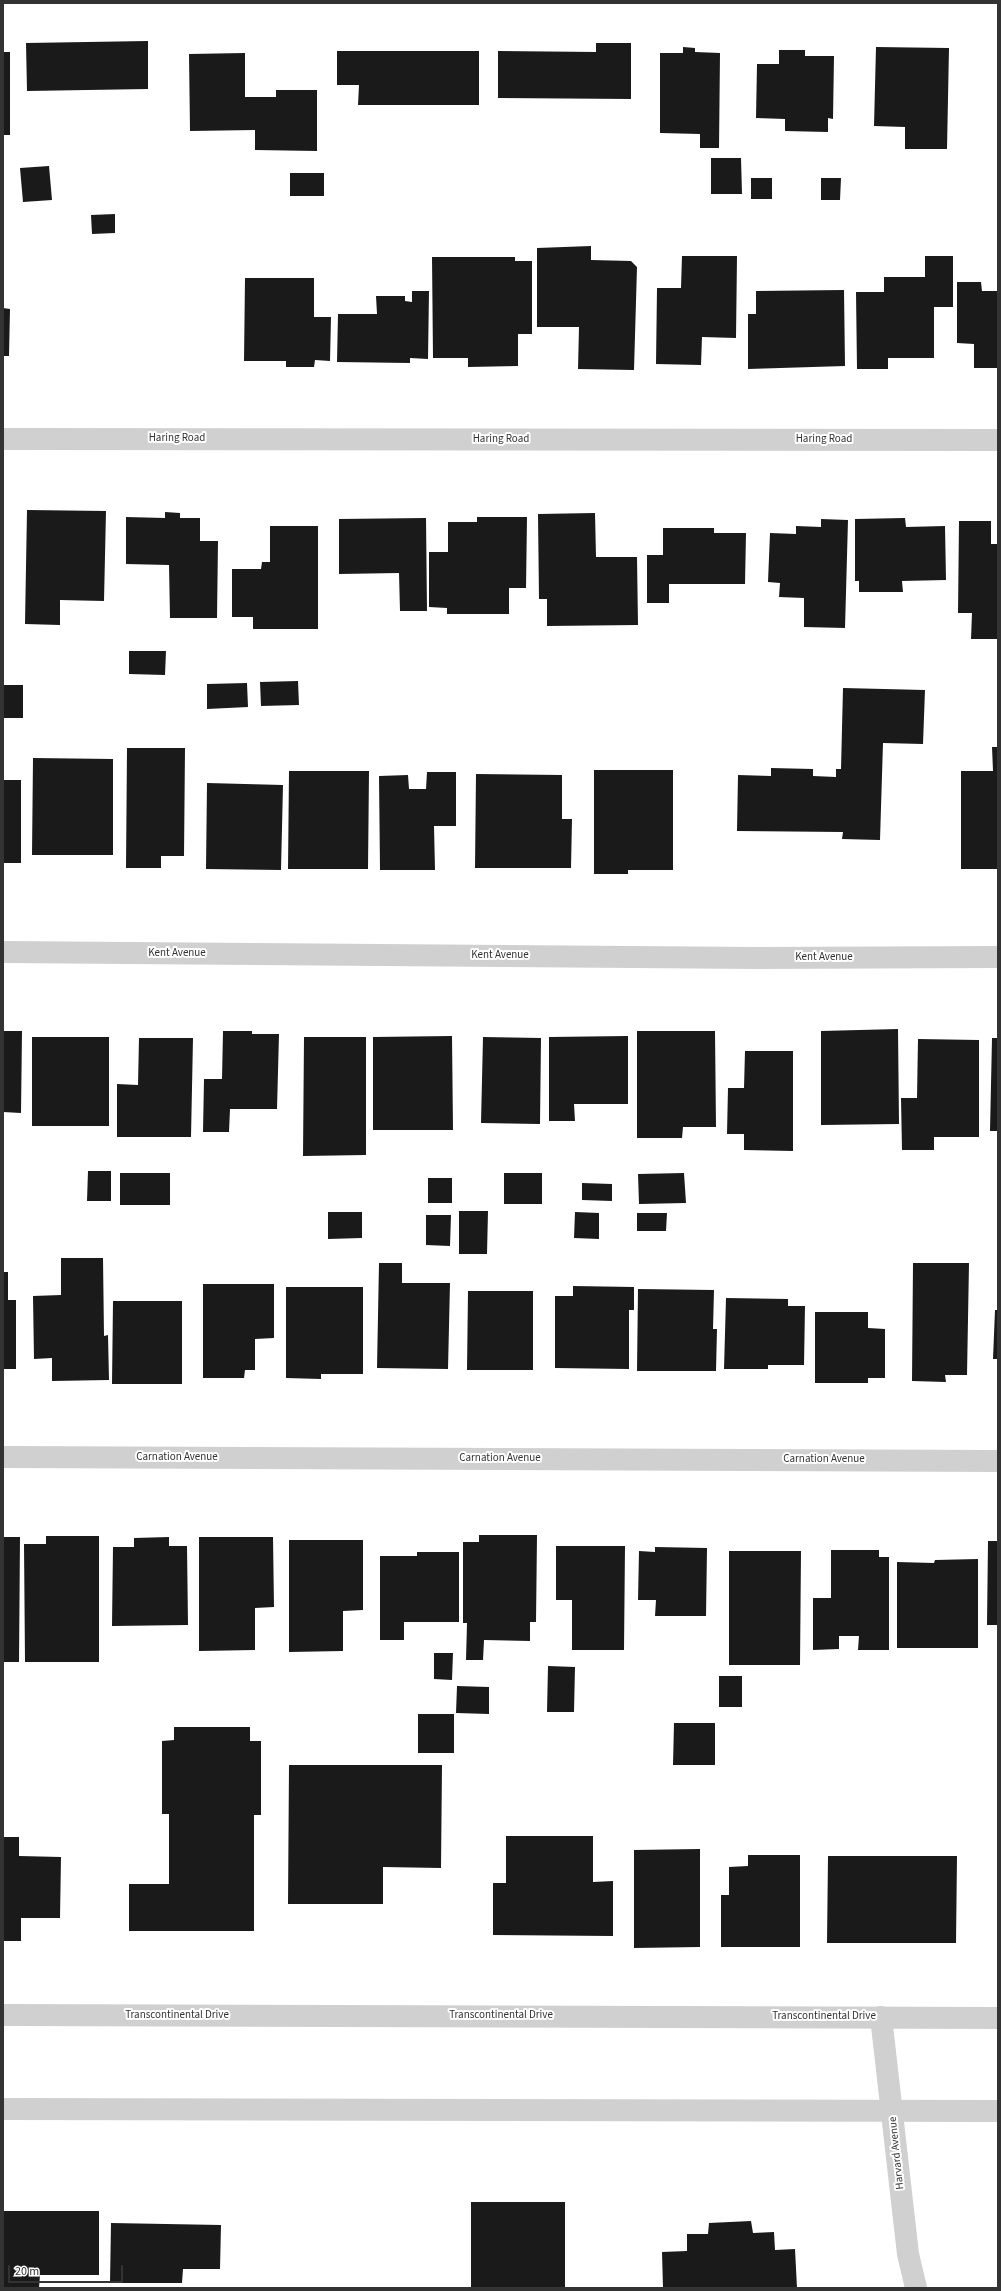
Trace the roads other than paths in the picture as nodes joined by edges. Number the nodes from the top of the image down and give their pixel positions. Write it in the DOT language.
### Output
graph roads {
  1 [pos="3,439"];
  2 [pos="998,440"];
  3 [pos="3,952"];
  4 [pos="998,957"];
  5 [pos="3,1457"];
  6 [pos="998,1461"];
  7 [pos="3,2015"];
  8 [pos="881,2017"];
  9 [pos="998,2018"];
  10 [pos="3,2109"];
  11 [pos="893,2111"];
  12 [pos="998,2111"];
  13 [pos="916,2288"];
  1 -- 2 [label="street, Haring Road"];
  3 -- 4 [label="street, Kent Avenue"];
  5 -- 6 [label="street, Carnation Avenue"];
  7 -- 8 [label="street, Transcontinental Drive"];
  8 -- 9 [label="street, Transcontinental Drive"];
  8 -- 11 [label="street, Harvard Avenue"];
  10 -- 11 [label="street"];
  11 -- 12 [label="street"];
  11 -- 13 [label="street, Harvard Avenue"];
}
